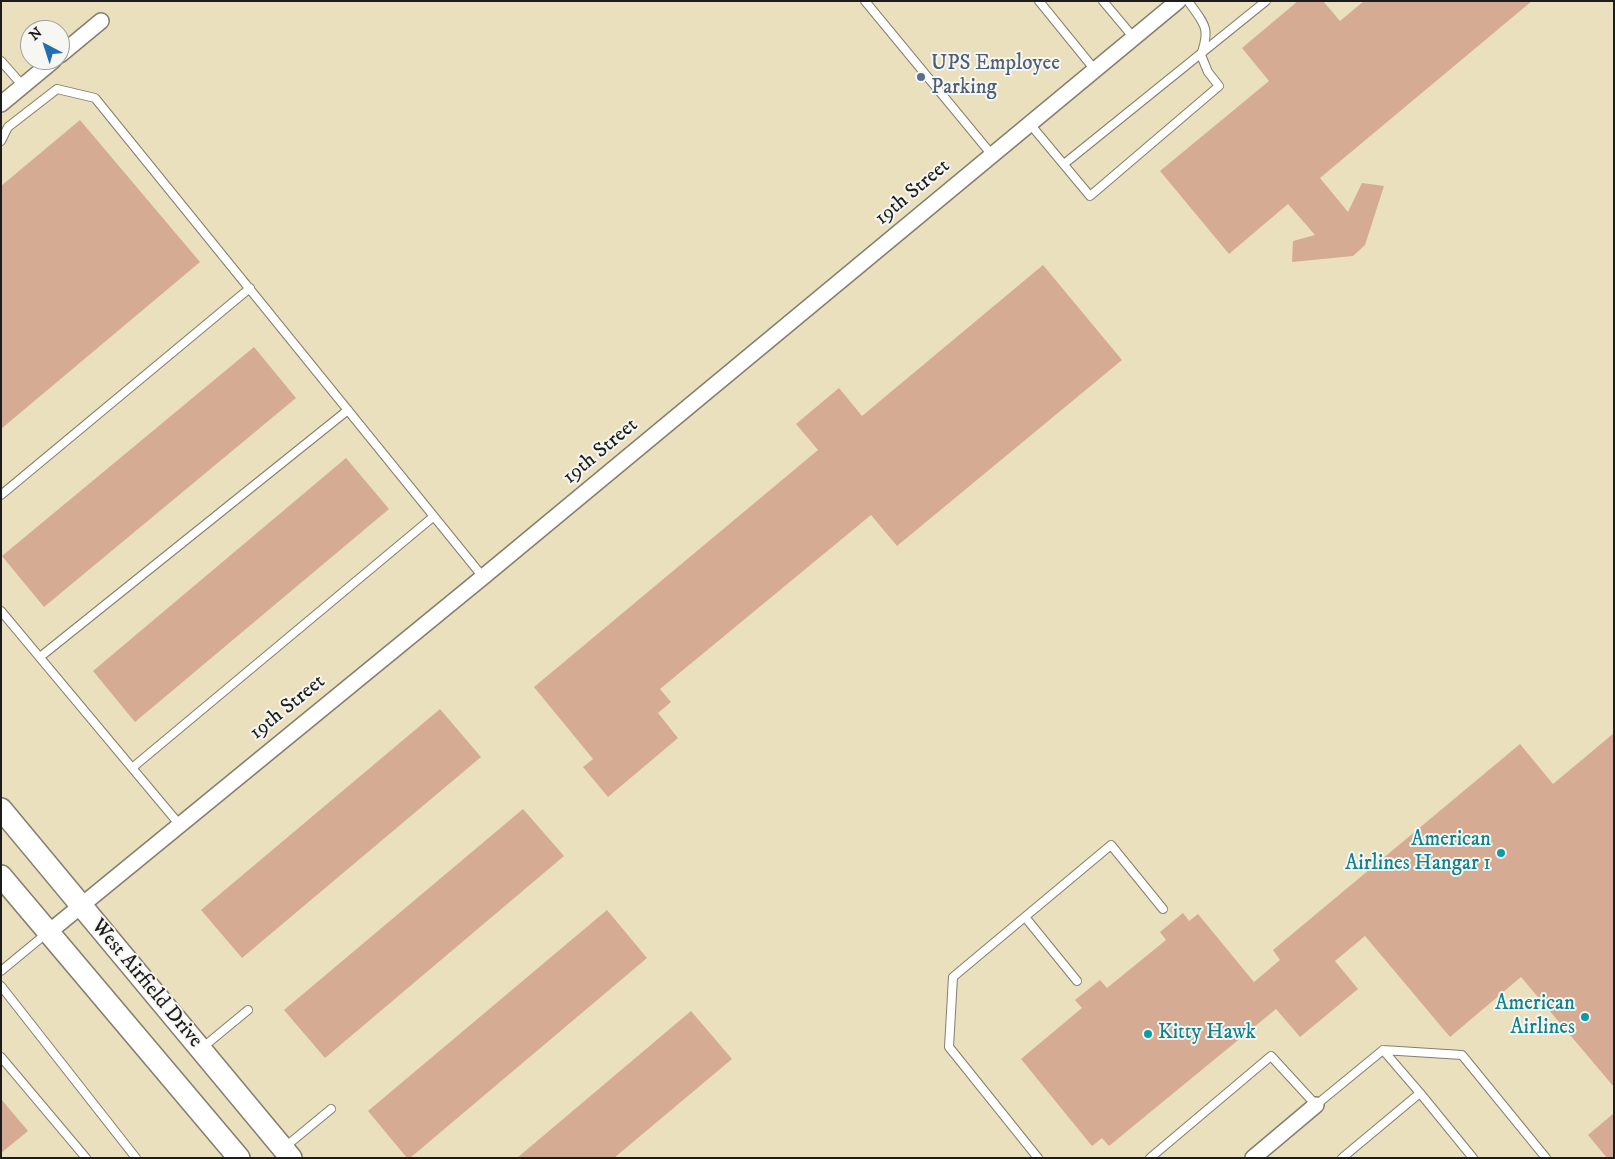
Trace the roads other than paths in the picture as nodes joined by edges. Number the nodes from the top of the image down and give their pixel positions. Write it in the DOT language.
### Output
graph roads {
  1 [pos="865,1"];
  2 [pos="1039,1"];
  3 [pos="1103,1"];
  4 [pos="1178,1"];
  5 [pos="1188,1"];
  6 [pos="1266,1"];
  7 [pos="100,20"];
  8 [pos="1134,38"];
  9 [pos="70,46"];
  10 [pos="1201,55"];
  11 [pos="1,61"];
  12 [pos="42,70"];
  13 [pos="1096,70"];
  14 [pos="23,86"];
  15 [pos="1,104"];
  16 [pos="1030,124"];
  17 [pos="1,141"];
  18 [pos="992,155"];
  19 [pos="1064,164"];
  20 [pos="250,288"];
  21 [pos="348,410"];
  22 [pos="1,495"];
  23 [pos="433,516"];
  24 [pos="482,577"];
  25 [pos="1,610"];
  26 [pos="40,657"];
  27 [pos="132,768"];
  28 [pos="1,809"];
  29 [pos="179,824"];
  30 [pos="1,876"];
  31 [pos="80,906"];
  32 [pos="1164,909"];
  33 [pos="1025,917"];
  34 [pos="49,932"];
  35 [pos="1,971"];
  36 [pos="1078,981"];
  37 [pos="1,986"];
  38 [pos="248,1010"];
  39 [pos="201,1049"];
  40 [pos="1383,1050"];
  41 [pos="1,1057"];
  42 [pos="1420,1092"];
  43 [pos="1316,1106"];
  44 [pos="331,1109"];
  45 [pos="283,1155"];
  46 [pos="86,1158"];
  47 [pos="136,1158"];
  48 [pos="239,1158"];
  49 [pos="1038,1158"];
  50 [pos="1150,1158"];
  51 [pos="1253,1158"];
  52 [pos="1342,1158"];
  53 [pos="1473,1158"];
  54 [pos="1546,1158"];
  1 -- 18 [label="lane"];
  2 -- 13 [label="lane"];
  3 -- 8 [label="lane"];
  4 -- 8 [label="street, 19th Street"];
  5 -- 10 [label="lane"];
  6 -- 10 [label="lane"];
  7 -- 9 [label="street"];
  8 -- 13 [label="street, 19th Street"];
  10 -- 19 [label="lane"];
  10 -- 19 [label="lane"];
  11 -- 14 [label="lane"];
  12 -- 14 [label="street"];
  13 -- 16 [label="street, 19th Street"];
  14 -- 15 [label="street"];
  16 -- 18 [label="street, 19th Street"];
  16 -- 19 [label="lane"];
  17 -- 20 [label="lane"];
  18 -- 24 [label="street, 19th Street"];
  20 -- 21 [label="lane"];
  20 -- 22 [label="lane"];
  21 -- 23 [label="lane"];
  21 -- 26 [label="lane"];
  23 -- 24 [label="lane"];
  23 -- 27 [label="lane"];
  24 -- 29 [label="street, 19th Street"];
  25 -- 26 [label="lane"];
  26 -- 27 [label="lane"];
  27 -- 29 [label="lane"];
  28 -- 31 [label="street, West Airfield Drive"];
  29 -- 31 [label="street, 19th Street"];
  30 -- 34 [label="street, West Airfield Drive"];
  31 -- 34 [label="street, 19th Street"];
  31 -- 39 [label="street, West Airfield Drive"];
  32 -- 33 [label="lane"];
  33 -- 36 [label="lane"];
  33 -- 49 [label="lane"];
  34 -- 35 [label="lane"];
  34 -- 48 [label="street, West Airfield Drive"];
  37 -- 47 [label="lane"];
  38 -- 39 [label="lane"];
  39 -- 45 [label="street, West Airfield Drive"];
  40 -- 42 [label="lane"];
  40 -- 43 [label="lane"];
  40 -- 54 [label="lane"];
  41 -- 46 [label="lane"];
  42 -- 52 [label="lane"];
  42 -- 53 [label="lane"];
  43 -- 50 [label="lane"];
  43 -- 51 [label="street"];
  44 -- 45 [label="lane"];
}
